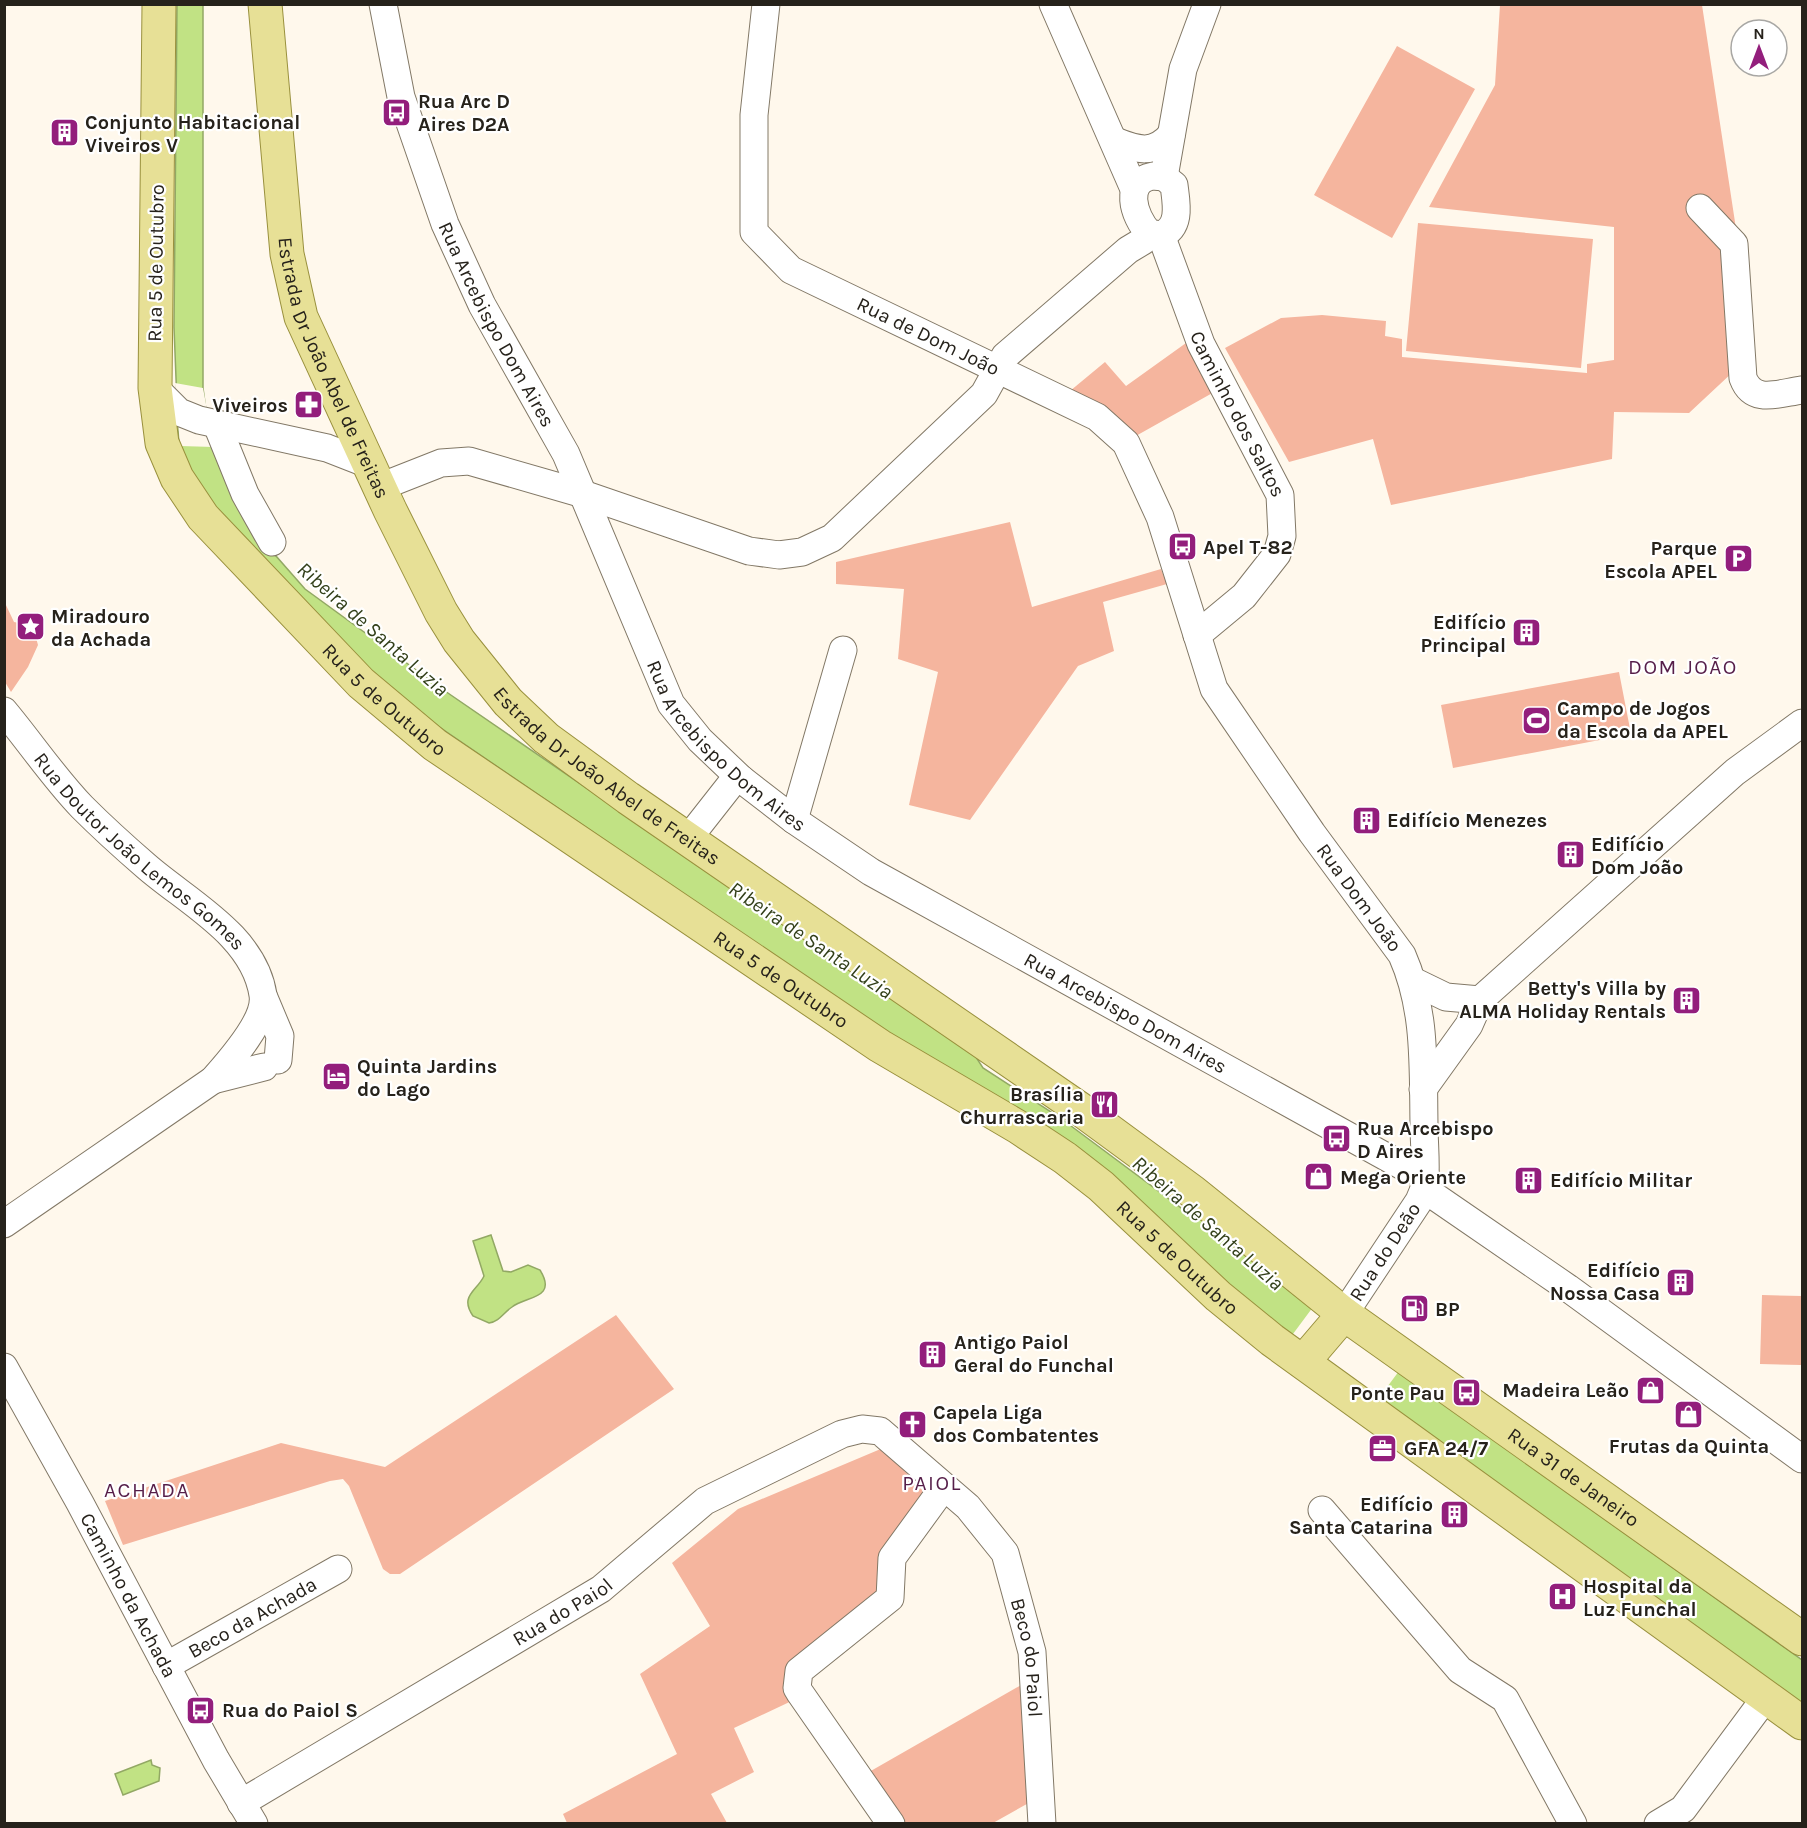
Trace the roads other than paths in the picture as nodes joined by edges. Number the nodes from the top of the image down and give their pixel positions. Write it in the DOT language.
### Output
graph roads {
  1 [pos="159,4"];
  2 [pos="265,4"];
  3 [pos="383,4"];
  4 [pos="766,4"];
  5 [pos="1053,4"];
  6 [pos="1207,4"];
  7 [pos="1171,135"];
  8 [pos="1115,141"];
  9 [pos="1164,177"];
  10 [pos="1134,189"];
  11 [pos="1700,208"];
  12 [pos="1160,242"];
  13 [pos="996,371"];
  14 [pos="155,388"];
  15 [pos="1803,390"];
  16 [pos="347,417"];
  17 [pos="217,425"];
  18 [pos="329,449"];
  19 [pos="374,475"];
  20 [pos="580,493"];
  21 [pos="272,542"];
  22 [pos="1197,635"];
  23 [pos="843,650"];
  24 [pos="4,711"];
  25 [pos="1803,723"];
  26 [pos="741,779"];
  27 [pos="794,820"];
  28 [pos="687,840"];
  29 [pos="1413,981"];
  30 [pos="264,998"];
  31 [pos="1471,1000"];
  32 [pos="1422,1030"];
  33 [pos="1455,1044"];
  34 [pos="213,1080"];
  35 [pos="1423,1089"];
  36 [pos="1424,1181"];
  37 [pos="4,1224"];
  38 [pos="1344,1314"];
  39 [pos="1303,1362"];
  40 [pos="4,1367"];
  41 [pos="880,1431"];
  42 [pos="1803,1458"];
  43 [pos="943,1488"];
  44 [pos="1322,1510"];
  45 [pos="338,1569"];
  46 [pos="1803,1639"];
  47 [pos="166,1666"];
  48 [pos="1766,1697"];
  49 [pos="1803,1724"];
  50 [pos="248,1813"];
  51 [pos="1687,1816"];
  52 [pos="891,1824"];
  53 [pos="1042,1824"];
  54 [pos="1574,1824"];
  55 [pos="1658,1824"];
  1 -- 14 [label="main road, Rua 5 de Outubro"];
  2 -- 16 [label="main road, Estrada Dr João Abel de Freitas"];
  3 -- 20 [label="street, Rua Arcebispo Dom Aires"];
  4 -- 13 [label="street, Rua de Dom João"];
  5 -- 8 [label="street"];
  6 -- 7 [label="street"];
  7 -- 8 [label="street"];
  7 -- 9 [label="street"];
  8 -- 10 [label="street"];
  9 -- 10 [label="street"];
  9 -- 12 [label="street"];
  10 -- 12 [label="street, Caminho dos Saltos"];
  11 -- 15 [label="street"];
  12 -- 13 [label="street"];
  12 -- 22 [label="street, Caminho dos Saltos"];
  13 -- 20 [label="street"];
  13 -- 22 [label="street, Rua de Dom João"];
  14 -- 17 [label="street"];
  14 -- 39 [label="main road, Rua 5 de Outubro"];
  16 -- 18 [label="street"];
  16 -- 19 [label="main road, Estrada Dr João Abel de Freitas"];
  17 -- 18 [label="street"];
  17 -- 21 [label="street"];
  18 -- 19 [label="street"];
  19 -- 20 [label="street"];
  19 -- 28 [label="main road, Estrada Dr João Abel de Freitas"];
  20 -- 26 [label="street, Rua Arcebispo Dom Aires"];
  22 -- 29 [label="street, Rua Dom João"];
  23 -- 27 [label="street"];
  24 -- 30 [label="street, Rua Doutor João Lemos Gomes"];
  25 -- 31 [label="street"];
  26 -- 27 [label="street, Rua Arcebispo Dom Aires"];
  26 -- 28 [label="street"];
  27 -- 36 [label="street, Rua Arcebispo Dom Aires"];
  28 -- 38 [label="main road, Estrada Dr João Abel de Freitas"];
  29 -- 31 [label="street"];
  29 -- 32 [label="street, Rua Dom João"];
  30 -- 34 [label="street, Rua Doutor João Lemos Gomes"];
  30 -- 34 [label="street, Rua Doutor João Lemos Gomes"];
  31 -- 32 [label="street"];
  31 -- 33 [label="street"];
  32 -- 33 [label="street"];
  32 -- 35 [label="street, Rua Dom João"];
  33 -- 35 [label="street"];
  34 -- 37 [label="street, Rua Doutor João Lemos Gomes"];
  35 -- 36 [label="street, Rua Dom João"];
  36 -- 38 [label="street, Rua do Deão"];
  36 -- 42 [label="street, Rua Arcebispo Dom Aires"];
  38 -- 39 [label="main road"];
  38 -- 46 [label="main road, Rua 31 de Janeiro"];
  39 -- 48 [label="main road, Rua 5 de Outubro"];
  40 -- 47 [label="street, Caminho da Achada"];
  41 -- 43 [label="street, Beco do Paiol"];
  41 -- 50 [label="street, Rua do Paiol"];
  43 -- 52 [label="street"];
  43 -- 53 [label="street, Beco do Paiol"];
  44 -- 54 [label="street"];
  45 -- 47 [label="street, Beco da Achada"];
  47 -- 50 [label="street, Caminho da Achada"];
  48 -- 49 [label="main road, Rua 5 de Outubro"];
  48 -- 51 [label="street"];
  51 -- 55 [label="street"];
}
